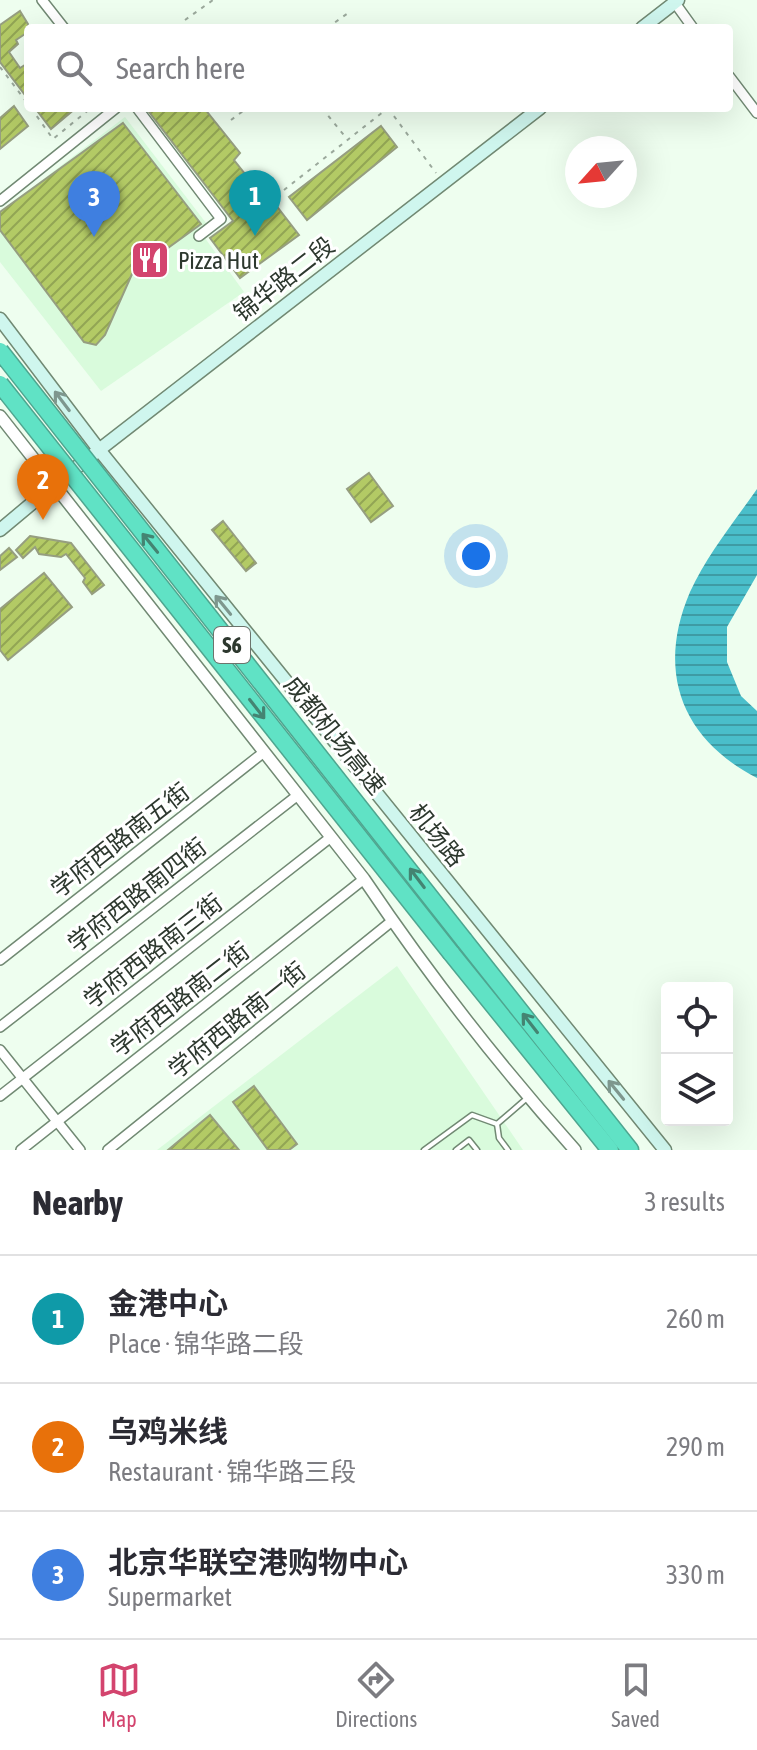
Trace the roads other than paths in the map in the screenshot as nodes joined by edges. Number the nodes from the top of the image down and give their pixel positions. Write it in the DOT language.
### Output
graph roads {
  1 [pos="42,0"];
  2 [pos="676,1"];
  3 [pos="61,24"];
  4 [pos="647,24"];
  5 [pos="690,24"];
  6 [pos="733,81"];
  7 [pos="111,112"];
  8 [pos="140,112"];
  9 [pos="535,112"];
  10 [pos="757,113"];
  11 [pos="0,201"];
  12 [pos="199,236"];
  13 [pos="0,319"];
  14 [pos="0,351"];
  15 [pos="0,384"];
  16 [pos="0,416"];
  17 [pos="100,451"];
  18 [pos="55,484"];
  19 [pos="0,530"];
  20 [pos="264,752"];
  21 [pos="298,795"];
  22 [pos="331,837"];
  23 [pos="364,879"];
  24 [pos="392,921"];
  25 [pos="0,960"];
  26 [pos="0,1027"];
  27 [pos="0,1050"];
  28 [pos="23,1078"];
  29 [pos="0,1096"];
  30 [pos="528,1098"];
  31 [pos="641,1120"];
  32 [pos="57,1121"];
  33 [pos="497,1124"];
  34 [pos="430,1148"];
  35 [pos="21,1150"];
  36 [pos="80,1150"];
  37 [pos="108,1150"];
  38 [pos="424,1150"];
  39 [pos="456,1150"];
  40 [pos="477,1150"];
  41 [pos="508,1150"];
  42 [pos="575,1150"];
  43 [pos="610,1150"];
  44 [pos="630,1150"];
  45 [pos="657,1150"];
  46 [pos="665,1150"];
  1 -- 3 [label="street"];
  2 -- 4 [label="main road"];
  2 -- 5 [label="street"];
  6 -- 10 [label="street"];
  7 -- 11 [label="street"];
  8 -- 12 [label="street"];
  9 -- 17 [label="main road, 锦华路二段"];
  17 -- 13 [label="main road, 机场路, one-way"];
  44 -- 14 [label="highway, 成都机场高速 / S6, one-way, bridge"];
  15 -- 43 [label="highway, 成都机场高速 / S6, one-way, bridge"];
  16 -- 18 [label="street"];
  17 -- 18 [label="main road, 锦华路二段"];
  31 -- 17 [label="main road, 机场路, one-way"];
  18 -- 19 [label="main road, 锦华路二段"];
  18 -- 20 [label="street"];
  20 -- 21 [label="street"];
  20 -- 25 [label="street, 学府西路南五街"];
  21 -- 22 [label="street"];
  21 -- 26 [label="street, 学府西路南四街"];
  22 -- 23 [label="street"];
  22 -- 28 [label="street, 学府西路南三街"];
  23 -- 24 [label="street"];
  23 -- 32 [label="street, 学府西路南二街"];
  24 -- 30 [label="street"];
  24 -- 37 [label="street, 学府西路南一街"];
  27 -- 28 [label="street"];
  28 -- 29 [label="street, 学府西路南三街"];
  28 -- 32 [label="street"];
  30 -- 33 [label="lane"];
  30 -- 42 [label="street"];
  31 -- 45 [label="main road"];
  31 -- 46 [label="main road, 机场路"];
  32 -- 35 [label="street, 学府西路南二街"];
  32 -- 36 [label="street"];
  33 -- 34 [label="lane"];
  33 -- 41 [label="lane"];
  34 -- 38 [label="lane"];
  39 -- 40 [label="lane"];
}
